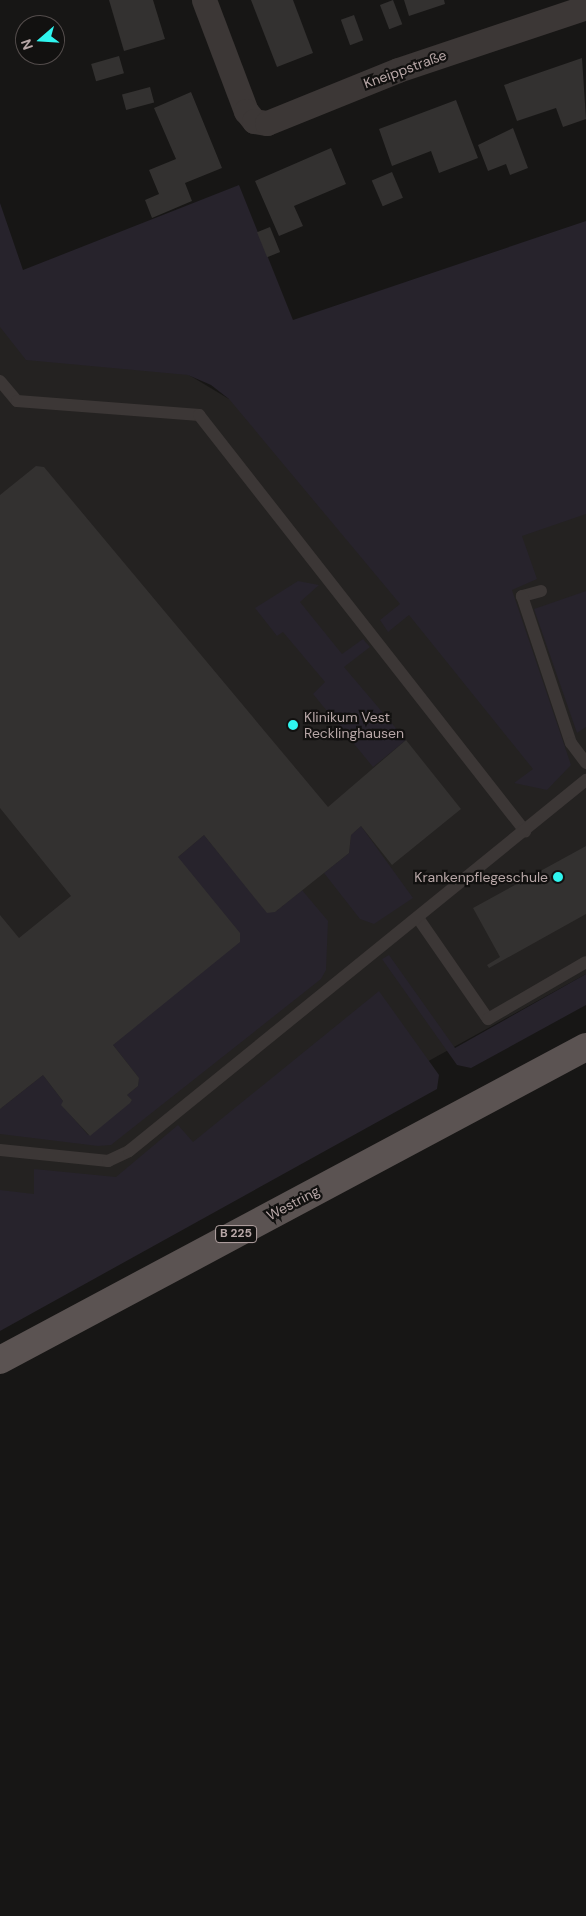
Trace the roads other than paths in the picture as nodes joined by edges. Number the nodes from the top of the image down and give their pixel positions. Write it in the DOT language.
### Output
graph roads {
  1 [pos="204,0"];
  2 [pos="586,8"];
  3 [pos="0,381"];
  4 [pos="541,591"];
  5 [pos="586,763"];
  6 [pos="586,780"];
  7 [pos="524,831"];
  8 [pos="418,918"];
  9 [pos="586,962"];
  10 [pos="586,1047"];
  11 [pos="0,1150"];
  12 [pos="0,1360"];
  1 -- 2 [label="street, Kneippstraße"];
  3 -- 7 [label="lane"];
  4 -- 5 [label="lane"];
  6 -- 7 [label="lane"];
  7 -- 8 [label="lane"];
  8 -- 9 [label="lane"];
  8 -- 11 [label="lane"];
  10 -- 12 [label="main road, Westring / B 225"];
}
